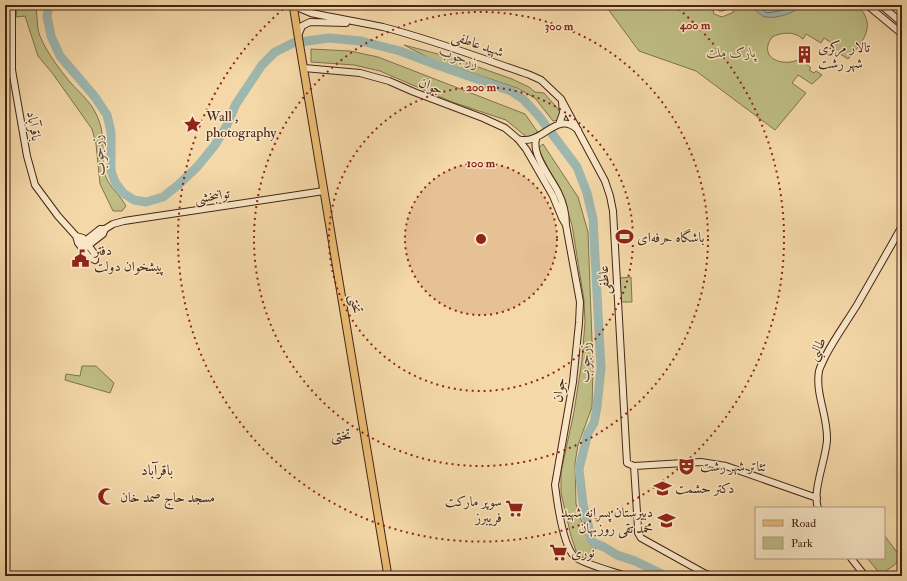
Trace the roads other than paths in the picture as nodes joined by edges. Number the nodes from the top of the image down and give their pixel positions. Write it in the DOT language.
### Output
graph roads {
  1 [pos="12,5"];
  2 [pos="867,5"];
  3 [pos="880,5"];
  4 [pos="297,6"];
  5 [pos="356,21"];
  6 [pos="902,23"];
  7 [pos="902,34"];
  8 [pos="298,36"];
  9 [pos="304,68"];
  10 [pos="12,70"];
  11 [pos="5,75"];
  12 [pos="561,99"];
  13 [pos="559,124"];
  14 [pos="580,132"];
  15 [pos="518,139"];
  16 [pos="536,139"];
  17 [pos="324,191"];
  18 [pos="566,225"];
  19 [pos="902,226"];
  20 [pos="84,245"];
  21 [pos="634,466"];
  22 [pos="817,498"];
  23 [pos="818,507"];
  24 [pos="852,559"];
  25 [pos="388,576"];
  26 [pos="626,576"];
  27 [pos="712,576"];
  28 [pos="865,576"];
  1 -- 10 [label="main road, باقرآباد"];
  2 -- 7 [label="main road"];
  3 -- 6 [label="main road"];
  4 -- 5 [label="main road, شهید عاطفی"];
  4 -- 8 [label="main road, تختی"];
  5 -- 8 [label="main road, شهید عاطفی"];
  5 -- 12 [label="main road, شهید عاطفی"];
  8 -- 9 [label="main road, تختی"];
  9 -- 15 [label="main road, جوان"];
  9 -- 17 [label="main road, تختی"];
  10 -- 11 [label="main road"];
  10 -- 20 [label="main road, باقرآباد"];
  12 -- 13 [label="main road"];
  12 -- 14 [label="main road, عاطفی"];
  13 -- 14 [label="main road"];
  13 -- 16 [label="main road"];
  14 -- 21 [label="main road, عاطفی"];
  15 -- 16 [label="main road"];
  15 -- 18 [label="main road, جوان"];
  16 -- 18 [label="main road, جوان"];
  17 -- 20 [label="main road, توانبخشی"];
  17 -- 25 [label="main road, تختی"];
  18 -- 26 [label="main road, جوان"];
  19 -- 22 [label="main road, طالبی"];
  21 -- 22 [label="main road"];
  21 -- 27 [label="main road"];
  22 -- 23 [label="main road, طالبی"];
  24 -- 28 [label="main road"];
}
